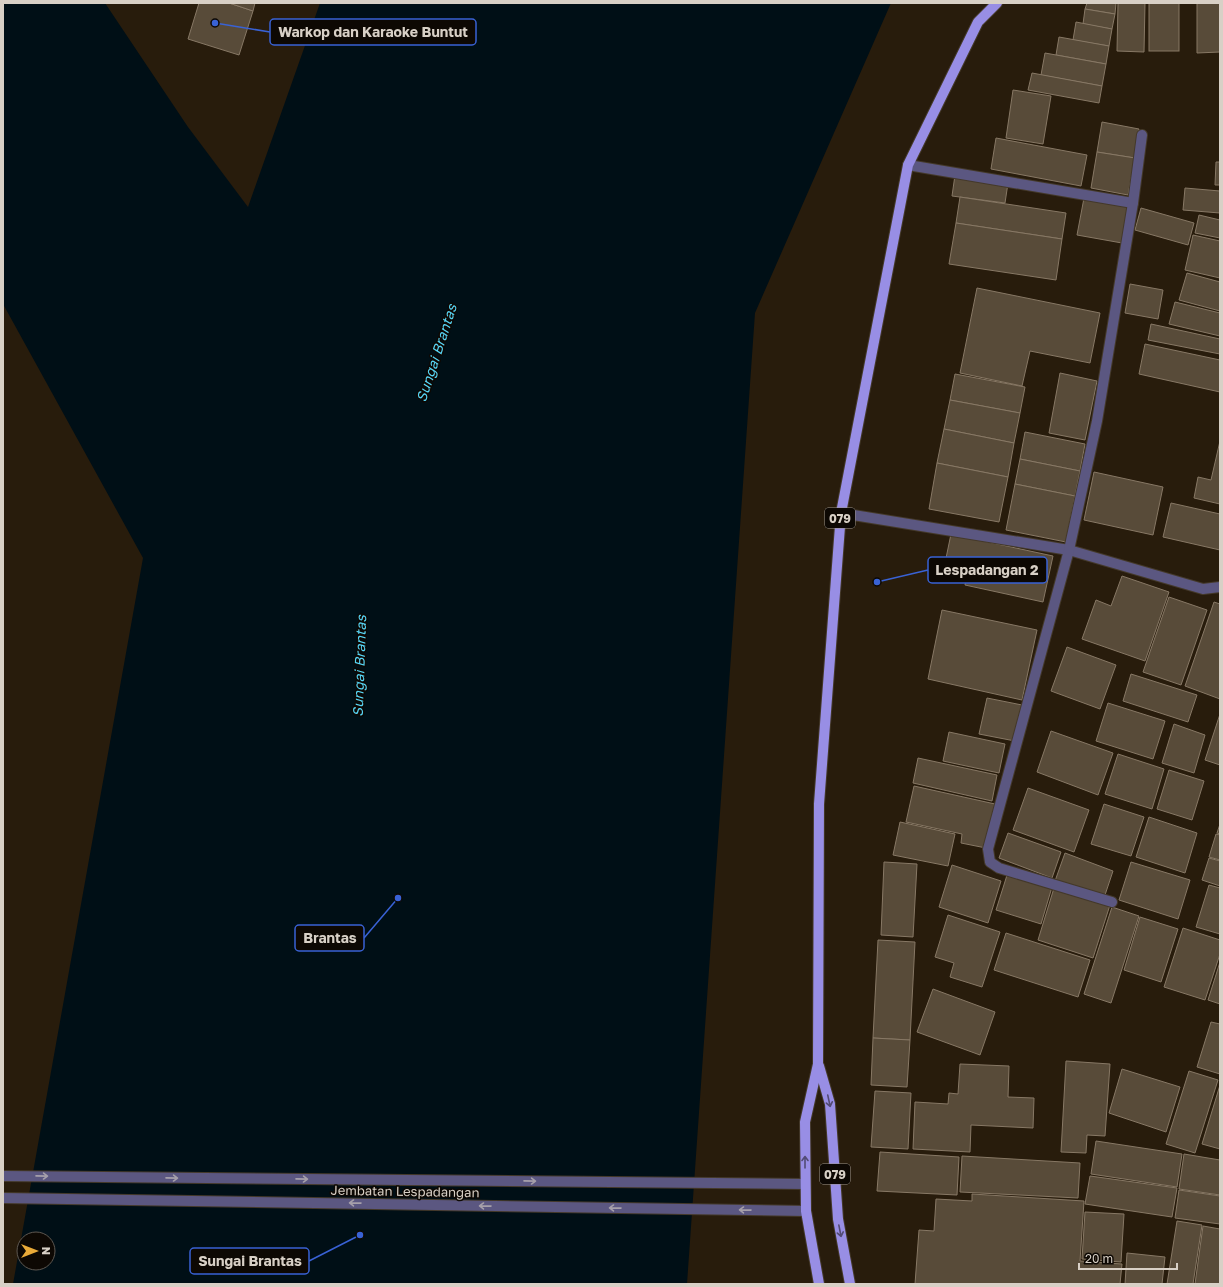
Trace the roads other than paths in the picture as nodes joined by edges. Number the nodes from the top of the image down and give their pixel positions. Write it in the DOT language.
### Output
graph roads {
  1 [pos="997,3"];
  2 [pos="1142,135"];
  3 [pos="908,164"];
  4 [pos="1133,203"];
  5 [pos="841,512"];
  6 [pos="1069,550"];
  7 [pos="1220,587"];
  8 [pos="1112,902"];
  9 [pos="818,1064"];
  10 [pos="3,1176"];
  11 [pos="805,1184"];
  12 [pos="3,1198"];
  13 [pos="806,1211"];
  14 [pos="819,1284"];
  15 [pos="850,1284"];
  1 -- 3 [label="main road, 079"];
  2 -- 4 [label="street"];
  3 -- 4 [label="street"];
  3 -- 5 [label="main road, 079"];
  4 -- 6 [label="street"];
  5 -- 6 [label="street"];
  5 -- 9 [label="main road, 079"];
  6 -- 7 [label="street"];
  6 -- 8 [label="street"];
  11 -- 9 [label="main road, 079, one-way"];
  9 -- 15 [label="main road, 079, one-way"];
  10 -- 11 [label="street, Jembatan Lespadangan, one-way"];
  11 -- 13 [label="main road, 079"];
  13 -- 12 [label="street, Jembatan Lespadangan, one-way"];
  13 -- 14 [label="main road, 079"];
}
